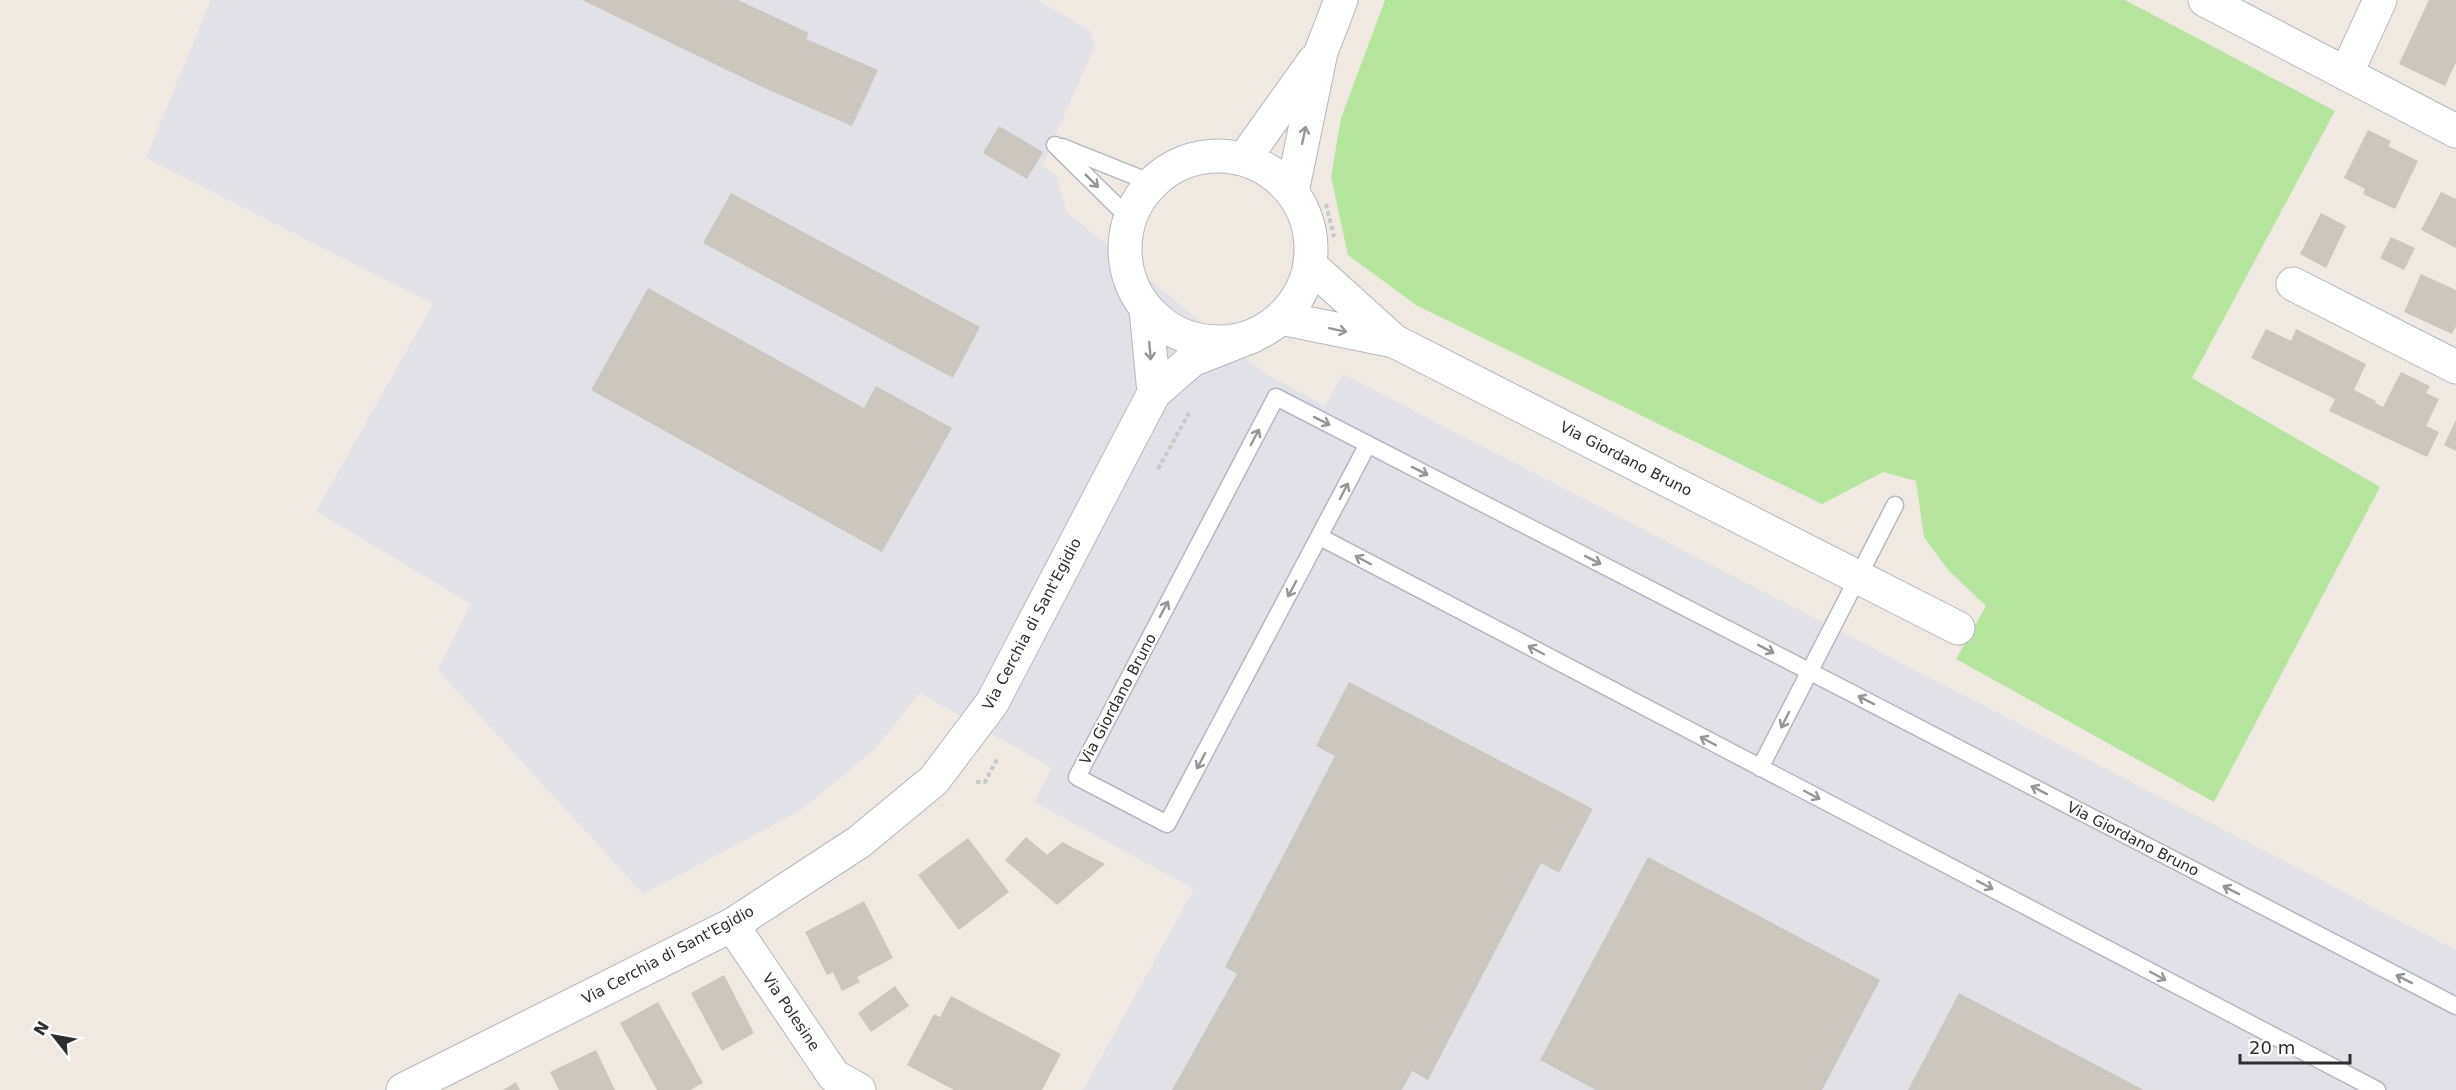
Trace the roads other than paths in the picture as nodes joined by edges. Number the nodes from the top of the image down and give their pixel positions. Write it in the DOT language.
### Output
graph roads {
  1 [pos="1341,0"];
  2 [pos="2205,0"];
  3 [pos="2380,0"];
  4 [pos="1321,52"];
  5 [pos="2346,74"];
  6 [pos="2456,131"];
  7 [pos="1244,159"];
  8 [pos="1152,183"];
  9 [pos="1292,192"];
  10 [pos="1130,218"];
  11 [pos="1310,265"];
  12 [pos="2293,284"];
  13 [pos="1146,309"];
  14 [pos="1281,318"];
  15 [pos="1253,336"];
  16 [pos="1394,341"];
  17 [pos="2456,367"];
  18 [pos="1154,393"];
  19 [pos="1368,444"];
  20 [pos="1895,505"];
  21 [pos="1320,537"];
  22 [pos="1858,577"];
  23 [pos="1958,628"];
  24 [pos="1810,671"];
  25 [pos="1760,768"];
  26 [pos="732,925"];
  27 [pos="2456,1006"];
  28 [pos="403,1090"];
  29 [pos="859,1090"];
  30 [pos="2377,1090"];
  1 -- 4 [label="street"];
  2 -- 5 [label="street"];
  3 -- 5 [label="street"];
  4 -- 7 [label="street"];
  9 -- 4 [label="street, one-way"];
  5 -- 6 [label="street"];
  7 -- 8 [label="street"];
  7 -- 9 [label="street"];
  8 -- 10 [label="street"];
  8 -- 10 [label="lane, one-way"];
  9 -- 11 [label="street"];
  10 -- 13 [label="street"];
  11 -- 14 [label="street"];
  11 -- 16 [label="street, Via Giordano Bruno"];
  12 -- 17 [label="street"];
  13 -- 15 [label="street"];
  13 -- 18 [label="street, one-way"];
  14 -- 15 [label="street"];
  14 -- 16 [label="street, Via Giordano Bruno, one-way"];
  15 -- 18 [label="street, Via Cerchia di Sant'Egidio"];
  16 -- 22 [label="street, Via Giordano Bruno"];
  18 -- 26 [label="street, Via Cerchia di Sant'Egidio"];
  21 -- 19 [label="lane, Via Giordano Bruno, one-way"];
  21 -- 19 [label="lane, Via Giordano Bruno, one-way"];
  19 -- 24 [label="lane, Via Giordano Bruno, one-way"];
  20 -- 22 [label="lane"];
  25 -- 21 [label="lane, one-way"];
  22 -- 23 [label="street, Via Giordano Bruno"];
  22 -- 24 [label="lane"];
  24 -- 25 [label="lane, one-way"];
  27 -- 24 [label="lane, Via Giordano Bruno, one-way"];
  25 -- 30 [label="lane, one-way"];
  26 -- 28 [label="street, Via Cerchia di Sant'Egidio"];
  26 -- 29 [label="street, Via Polesine"];
}
